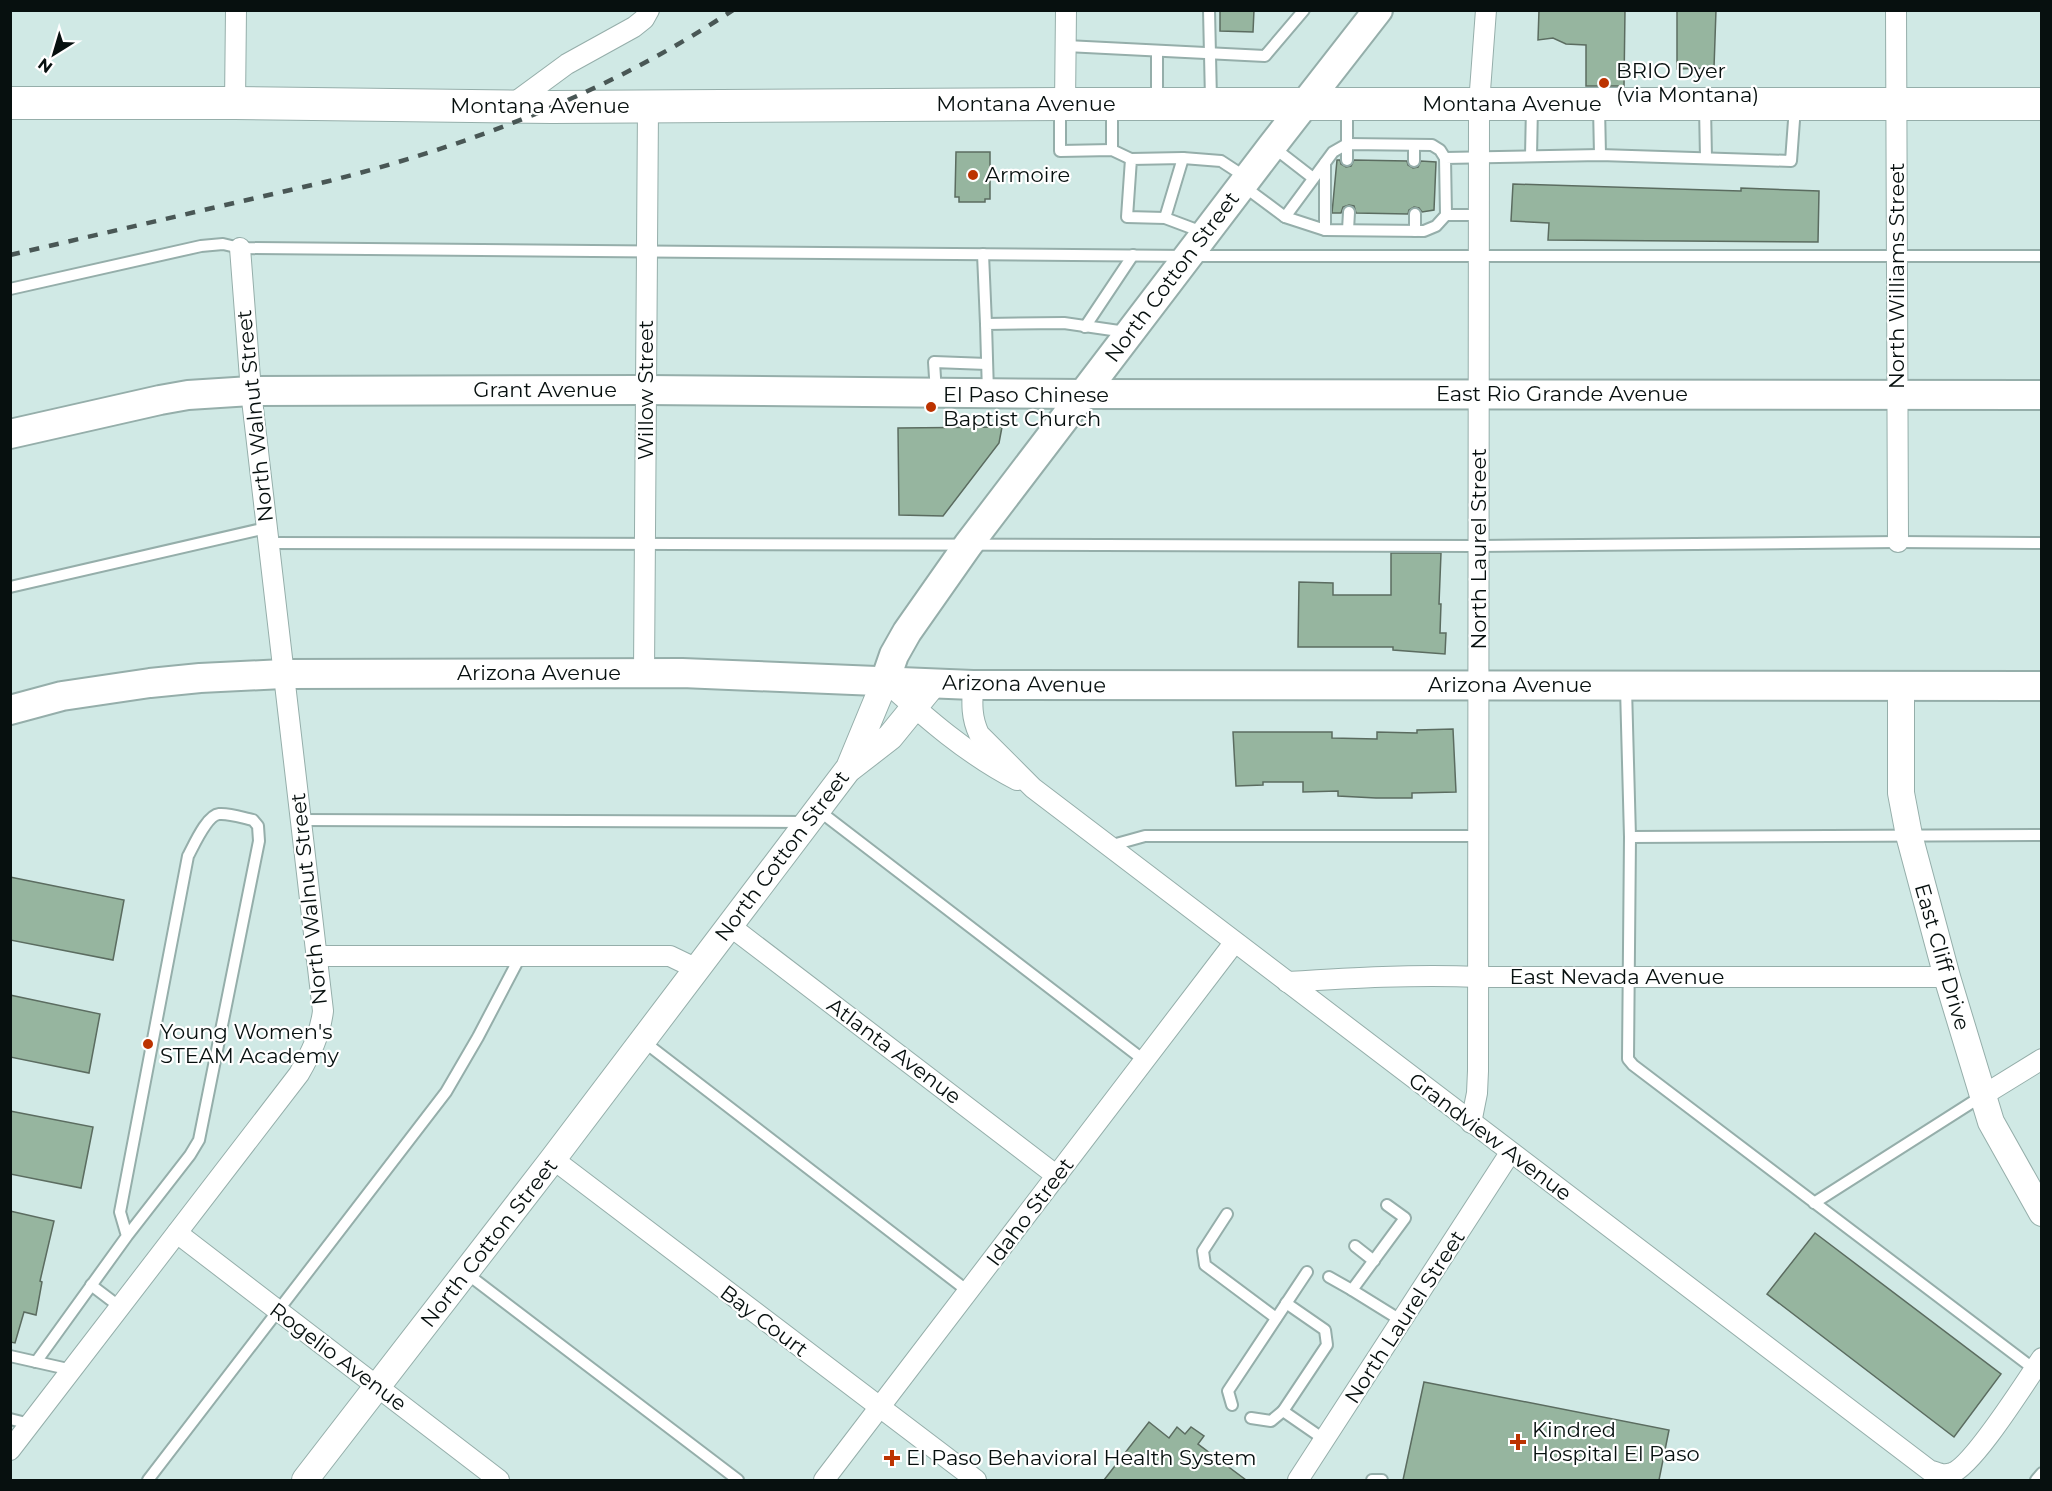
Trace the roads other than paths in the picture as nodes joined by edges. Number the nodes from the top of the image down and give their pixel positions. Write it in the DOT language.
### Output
graph roads {
  1 [pos="236,10"];
  2 [pos="649,10"];
  3 [pos="1066,10"];
  4 [pos="1209,10"];
  5 [pos="1378,10"];
  6 [pos="1486,10"];
  7 [pos="1896,10"];
  8 [pos="1300,12"];
  9 [pos="1066,46"];
  10 [pos="1157,51"];
  11 [pos="1210,53"];
  12 [pos="10,103"];
  13 [pos="235,103"];
  14 [pos="1211,103"];
  15 [pos="1305,103"];
  16 [pos="1347,103"];
  17 [pos="1063,104"];
  18 [pos="1112,104"];
  19 [pos="1156,104"];
  20 [pos="1479,104"];
  21 [pos="1533,104"];
  22 [pos="1599,104"];
  23 [pos="1706,104"];
  24 [pos="1795,104"];
  25 [pos="1896,104"];
  26 [pos="2042,104"];
  27 [pos="510,106"];
  28 [pos="648,106"];
  29 [pos="1347,144"];
  30 [pos="1414,145"];
  31 [pos="1272,146"];
  32 [pos="1112,150"];
  33 [pos="1600,155"];
  34 [pos="1531,156"];
  35 [pos="1479,157"];
  36 [pos="1184,158"];
  37 [pos="1445,158"];
  38 [pos="1706,158"];
  39 [pos="1131,159"];
  40 [pos="1347,160"];
  41 [pos="1414,161"];
  42 [pos="1325,163"];
  43 [pos="1313,178"];
  44 [pos="1244,182"];
  45 [pos="1348,212"];
  46 [pos="1415,214"];
  47 [pos="1446,215"];
  48 [pos="1479,215"];
  49 [pos="1285,217"];
  50 [pos="1165,218"];
  51 [pos="1324,230"];
  52 [pos="1348,230"];
  53 [pos="1415,231"];
  54 [pos="1205,233"];
  55 [pos="240,248"];
  56 [pos="647,252"];
  57 [pos="983,254"];
  58 [pos="1133,255"];
  59 [pos="1479,255"];
  60 [pos="1897,255"];
  61 [pos="1189,256"];
  62 [pos="2042,256"];
  63 [pos="10,289"];
  64 [pos="986,324"];
  65 [pos="1085,327"];
  66 [pos="1130,333"];
  67 [pos="987,364"];
  68 [pos="646,390"];
  69 [pos="250,391"];
  70 [pos="936,393"];
  71 [pos="988,393"];
  72 [pos="1083,394"];
  73 [pos="1898,394"];
  74 [pos="2042,394"];
  75 [pos="1479,395"];
  76 [pos="10,434"];
  77 [pos="267,536"];
  78 [pos="1898,542"];
  79 [pos="646,543"];
  80 [pos="2042,543"];
  81 [pos="968,545"];
  82 [pos="1479,546"];
  83 [pos="10,587"];
  84 [pos="645,673"];
  85 [pos="283,674"];
  86 [pos="885,681"];
  87 [pos="934,683"];
  88 [pos="973,685"];
  89 [pos="1479,685"];
  90 [pos="1626,686"];
  91 [pos="1901,686"];
  92 [pos="2042,686"];
  93 [pos="914,707"];
  94 [pos="10,710"];
  95 [pos="849,768"];
  96 [pos="1033,788"];
  97 [pos="813,816"];
  98 [pos="300,820"];
  99 [pos="2042,835"];
  100 [pos="1479,836"];
  101 [pos="1908,836"];
  102 [pos="1630,837"];
  103 [pos="1108,847"];
  104 [pos="730,926"];
  105 [pos="1234,943"];
  106 [pos="521,955"];
  107 [pos="316,956"];
  108 [pos="697,969"];
  109 [pos="1479,977"];
  110 [pos="1630,977"];
  111 [pos="1947,977"];
  112 [pos="1287,982"];
  113 [pos="643,1041"];
  114 [pos="2042,1059"];
  115 [pos="1145,1061"];
  116 [pos="1982,1096"];
  117 [pos="1471,1123"];
  118 [pos="1510,1153"];
  119 [pos="553,1159"];
  120 [pos="1057,1176"];
  121 [pos="1814,1203"];
  122 [pos="1387,1205"];
  123 [pos="2042,1213"];
  124 [pos="1227,1214"];
  125 [pos="177,1233"];
  126 [pos="127,1236"];
  127 [pos="1355,1246"];
  128 [pos="1374,1261"];
  129 [pos="1307,1272"];
  130 [pos="466,1273"];
  131 [pos="1329,1277"];
  132 [pos="91,1285"];
  133 [pos="1352,1290"];
  134 [pos="969,1292"];
  135 [pos="1286,1302"];
  136 [pos="120,1307"];
  137 [pos="276,1310"];
  138 [pos="1276,1318"];
  139 [pos="1402,1321"];
  140 [pos="10,1356"];
  141 [pos="36,1362"];
  142 [pos="2038,1364"];
  143 [pos="72,1370"];
  144 [pos="377,1388"];
  145 [pos="1232,1405"];
  146 [pos="879,1408"];
  147 [pos="1283,1412"];
  148 [pos="1251,1418"];
  149 [pos="10,1419"];
  150 [pos="30,1424"];
  151 [pos="1325,1440"];
  152 [pos="10,1450"];
  153 [pos="2042,1473"];
  154 [pos="148,1480"];
  155 [pos="305,1480"];
  156 [pos="499,1480"];
  157 [pos="738,1480"];
  158 [pos="824,1480"];
  159 [pos="976,1480"];
  160 [pos="1298,1480"];
  161 [pos="1371,1480"];
  162 [pos="1382,1480"];
  163 [pos="2036,1480"];
  1 -- 13 [label="street"];
  2 -- 27 [label="street"];
  3 -- 9 [label="street"];
  4 -- 11 [label="lane"];
  5 -- 15 [label="main road, North Cotton Street"];
  6 -- 20 [label="street, North Laurel Street"];
  7 -- 25 [label="street, North Williams Street"];
  8 -- 11 [label="lane"];
  9 -- 10 [label="lane"];
  9 -- 17 [label="street"];
  10 -- 11 [label="lane"];
  10 -- 19 [label="lane"];
  11 -- 14 [label="lane"];
  12 -- 13 [label="main road, Montana Avenue"];
  13 -- 27 [label="main road, Montana Avenue"];
  14 -- 15 [label="main road, Montana Avenue"];
  14 -- 19 [label="main road, Montana Avenue"];
  15 -- 16 [label="main road, Montana Avenue"];
  15 -- 31 [label="main road, North Cotton Street"];
  16 -- 20 [label="main road, Montana Avenue"];
  16 -- 29 [label="lane"];
  17 -- 18 [label="main road, Montana Avenue"];
  17 -- 28 [label="main road, Montana Avenue"];
  17 -- 32 [label="lane"];
  18 -- 19 [label="main road, Montana Avenue"];
  18 -- 32 [label="lane"];
  20 -- 21 [label="main road, Montana Avenue"];
  20 -- 35 [label="street, North Laurel Street"];
  21 -- 22 [label="main road, Montana Avenue"];
  21 -- 34 [label="lane"];
  22 -- 23 [label="main road, Montana Avenue"];
  22 -- 33 [label="lane"];
  23 -- 24 [label="main road, Montana Avenue"];
  23 -- 38 [label="lane"];
  24 -- 25 [label="main road, Montana Avenue"];
  24 -- 38 [label="lane"];
  25 -- 26 [label="main road, Montana Avenue"];
  25 -- 60 [label="street, North Williams Street"];
  27 -- 28 [label="main road, Montana Avenue"];
  28 -- 56 [label="street, Willow Street"];
  29 -- 30 [label="lane"];
  29 -- 40 [label="lane"];
  29 -- 42 [label="lane"];
  30 -- 37 [label="lane"];
  30 -- 41 [label="lane"];
  31 -- 43 [label="lane"];
  31 -- 44 [label="main road, North Cotton Street"];
  32 -- 39 [label="lane"];
  33 -- 34 [label="lane"];
  33 -- 38 [label="lane"];
  34 -- 35 [label="lane"];
  35 -- 37 [label="lane"];
  35 -- 48 [label="street, North Laurel Street"];
  36 -- 39 [label="lane"];
  36 -- 44 [label="lane"];
  36 -- 50 [label="lane"];
  37 -- 47 [label="lane"];
  39 -- 50 [label="lane"];
  42 -- 43 [label="lane"];
  42 -- 51 [label="lane"];
  43 -- 49 [label="lane"];
  44 -- 49 [label="lane"];
  44 -- 54 [label="main road, North Cotton Street"];
  45 -- 52 [label="lane"];
  46 -- 53 [label="lane"];
  47 -- 48 [label="lane"];
  47 -- 53 [label="lane"];
  48 -- 59 [label="street, North Laurel Street"];
  49 -- 51 [label="lane"];
  50 -- 54 [label="lane"];
  51 -- 52 [label="lane"];
  52 -- 53 [label="lane"];
  54 -- 61 [label="main road, North Cotton Street"];
  55 -- 56 [label="lane"];
  55 -- 63 [label="lane"];
  55 -- 69 [label="street, North Walnut Street"];
  56 -- 57 [label="lane"];
  56 -- 68 [label="street, Willow Street"];
  57 -- 58 [label="lane"];
  57 -- 64 [label="lane"];
  58 -- 61 [label="lane"];
  58 -- 65 [label="lane"];
  59 -- 60 [label="lane"];
  59 -- 61 [label="lane"];
  59 -- 75 [label="street, North Laurel Street"];
  60 -- 62 [label="lane"];
  60 -- 73 [label="street, North Williams Street"];
  61 -- 66 [label="main road, North Cotton Street"];
  64 -- 65 [label="lane"];
  64 -- 67 [label="lane"];
  65 -- 66 [label="lane"];
  66 -- 72 [label="main road, North Cotton Street"];
  67 -- 70 [label="lane"];
  67 -- 71 [label="lane"];
  68 -- 69 [label="main road, Grant Avenue"];
  68 -- 70 [label="main road, Grant Avenue"];
  68 -- 79 [label="street, Willow Street"];
  69 -- 76 [label="main road, Grant Avenue"];
  69 -- 77 [label="street, North Walnut Street"];
  70 -- 71 [label="main road, Grant Avenue"];
  71 -- 72 [label="main road, Grant Avenue"];
  72 -- 75 [label="main road, East Rio Grande Avenue"];
  72 -- 81 [label="main road, North Cotton Street"];
  73 -- 74 [label="main road, East Rio Grande Avenue"];
  73 -- 75 [label="main road, East Rio Grande Avenue"];
  73 -- 78 [label="street, North Williams Street"];
  75 -- 82 [label="street, North Laurel Street"];
  77 -- 79 [label="lane"];
  77 -- 83 [label="lane"];
  77 -- 85 [label="street, North Walnut Street"];
  78 -- 80 [label="lane"];
  78 -- 82 [label="lane"];
  79 -- 81 [label="lane"];
  79 -- 84 [label="street, Willow Street"];
  81 -- 82 [label="lane"];
  81 -- 86 [label="main road, North Cotton Street"];
  82 -- 89 [label="street, North Laurel Street"];
  84 -- 85 [label="main road, Arizona Avenue"];
  84 -- 86 [label="main road, Arizona Avenue"];
  85 -- 94 [label="main road, Arizona Avenue"];
  85 -- 98 [label="street, North Walnut Street"];
  86 -- 87 [label="main road, Arizona Avenue"];
  86 -- 93 [label="street, Grandview Avenue"];
  86 -- 95 [label="street, North Cotton Street"];
  87 -- 88 [label="main road, Arizona Avenue"];
  87 -- 93 [label="street"];
  88 -- 89 [label="main road, Arizona Avenue"];
  88 -- 96 [label="street, Grandview Avenue"];
  89 -- 90 [label="main road, Arizona Avenue"];
  89 -- 100 [label="street, North Laurel Street"];
  90 -- 91 [label="main road, Arizona Avenue"];
  90 -- 102 [label="lane"];
  91 -- 92 [label="main road, Arizona Avenue"];
  91 -- 101 [label="street, East Cliff Drive"];
  93 -- 95 [label="street"];
  93 -- 96 [label="street, Grandview Avenue"];
  95 -- 97 [label="street, North Cotton Street"];
  96 -- 103 [label="street, Grandview Avenue"];
  97 -- 98 [label="lane"];
  97 -- 104 [label="street, North Cotton Street"];
  97 -- 115 [label="lane"];
  98 -- 107 [label="street, North Walnut Street"];
  99 -- 101 [label="lane"];
  100 -- 103 [label="lane"];
  100 -- 109 [label="street, North Laurel Street"];
  101 -- 102 [label="lane"];
  101 -- 111 [label="street, East Cliff Drive"];
  102 -- 110 [label="lane"];
  103 -- 105 [label="street, Grandview Avenue"];
  104 -- 108 [label="street, North Cotton Street"];
  104 -- 120 [label="street, Atlanta Avenue"];
  105 -- 112 [label="street, Grandview Avenue"];
  105 -- 115 [label="street, Idaho Street"];
  106 -- 107 [label="street"];
  106 -- 108 [label="street"];
  106 -- 137 [label="lane"];
  107 -- 125 [label="street, North Walnut Street"];
  108 -- 113 [label="street, North Cotton Street"];
  109 -- 110 [label="street, East Nevada Avenue"];
  109 -- 112 [label="street, East Nevada Avenue"];
  109 -- 117 [label="street, North Laurel Street"];
  110 -- 111 [label="street, East Nevada Avenue"];
  110 -- 121 [label="lane"];
  111 -- 116 [label="street, East Cliff Drive"];
  112 -- 117 [label="street, Grandview Avenue"];
  113 -- 119 [label="street, North Cotton Street"];
  113 -- 134 [label="lane"];
  114 -- 116 [label="street"];
  115 -- 120 [label="street, Idaho Street"];
  116 -- 121 [label="lane"];
  116 -- 123 [label="street, East Cliff Drive"];
  117 -- 118 [label="street, Grandview Avenue"];
  118 -- 139 [label="street, North Laurel Street"];
  118 -- 142 [label="street, Grandview Avenue"];
  119 -- 130 [label="street, North Cotton Street"];
  119 -- 146 [label="street, Bay Court"];
  120 -- 134 [label="street, Idaho Street"];
  121 -- 142 [label="lane"];
  122 -- 128 [label="lane"];
  124 -- 138 [label="lane"];
  125 -- 136 [label="street, North Walnut Street"];
  125 -- 137 [label="street, Rogelio Avenue"];
  126 -- 126 [label="lane"];
  126 -- 132 [label="lane"];
  127 -- 128 [label="lane"];
  128 -- 133 [label="lane"];
  129 -- 135 [label="lane"];
  130 -- 144 [label="street, North Cotton Street"];
  130 -- 157 [label="lane"];
  131 -- 133 [label="lane"];
  132 -- 136 [label="lane"];
  132 -- 141 [label="lane"];
  133 -- 139 [label="lane"];
  134 -- 146 [label="street, Idaho Street"];
  135 -- 138 [label="lane"];
  135 -- 147 [label="lane"];
  136 -- 143 [label="street, North Walnut Street"];
  137 -- 144 [label="street, Rogelio Avenue"];
  137 -- 154 [label="lane"];
  138 -- 145 [label="lane"];
  139 -- 151 [label="street, North Laurel Street"];
  140 -- 141 [label="lane"];
  141 -- 143 [label="lane"];
  143 -- 150 [label="street, North Walnut Street"];
  144 -- 155 [label="street, North Cotton Street"];
  144 -- 156 [label="street, Rogelio Avenue"];
  146 -- 158 [label="street, Idaho Street"];
  146 -- 159 [label="street, Bay Court"];
  147 -- 148 [label="lane"];
  147 -- 151 [label="lane"];
  149 -- 150 [label="lane"];
  150 -- 152 [label="street, North Walnut Street"];
  151 -- 160 [label="street, North Laurel Street"];
  153 -- 163 [label="lane"];
  161 -- 162 [label="lane"];
}
